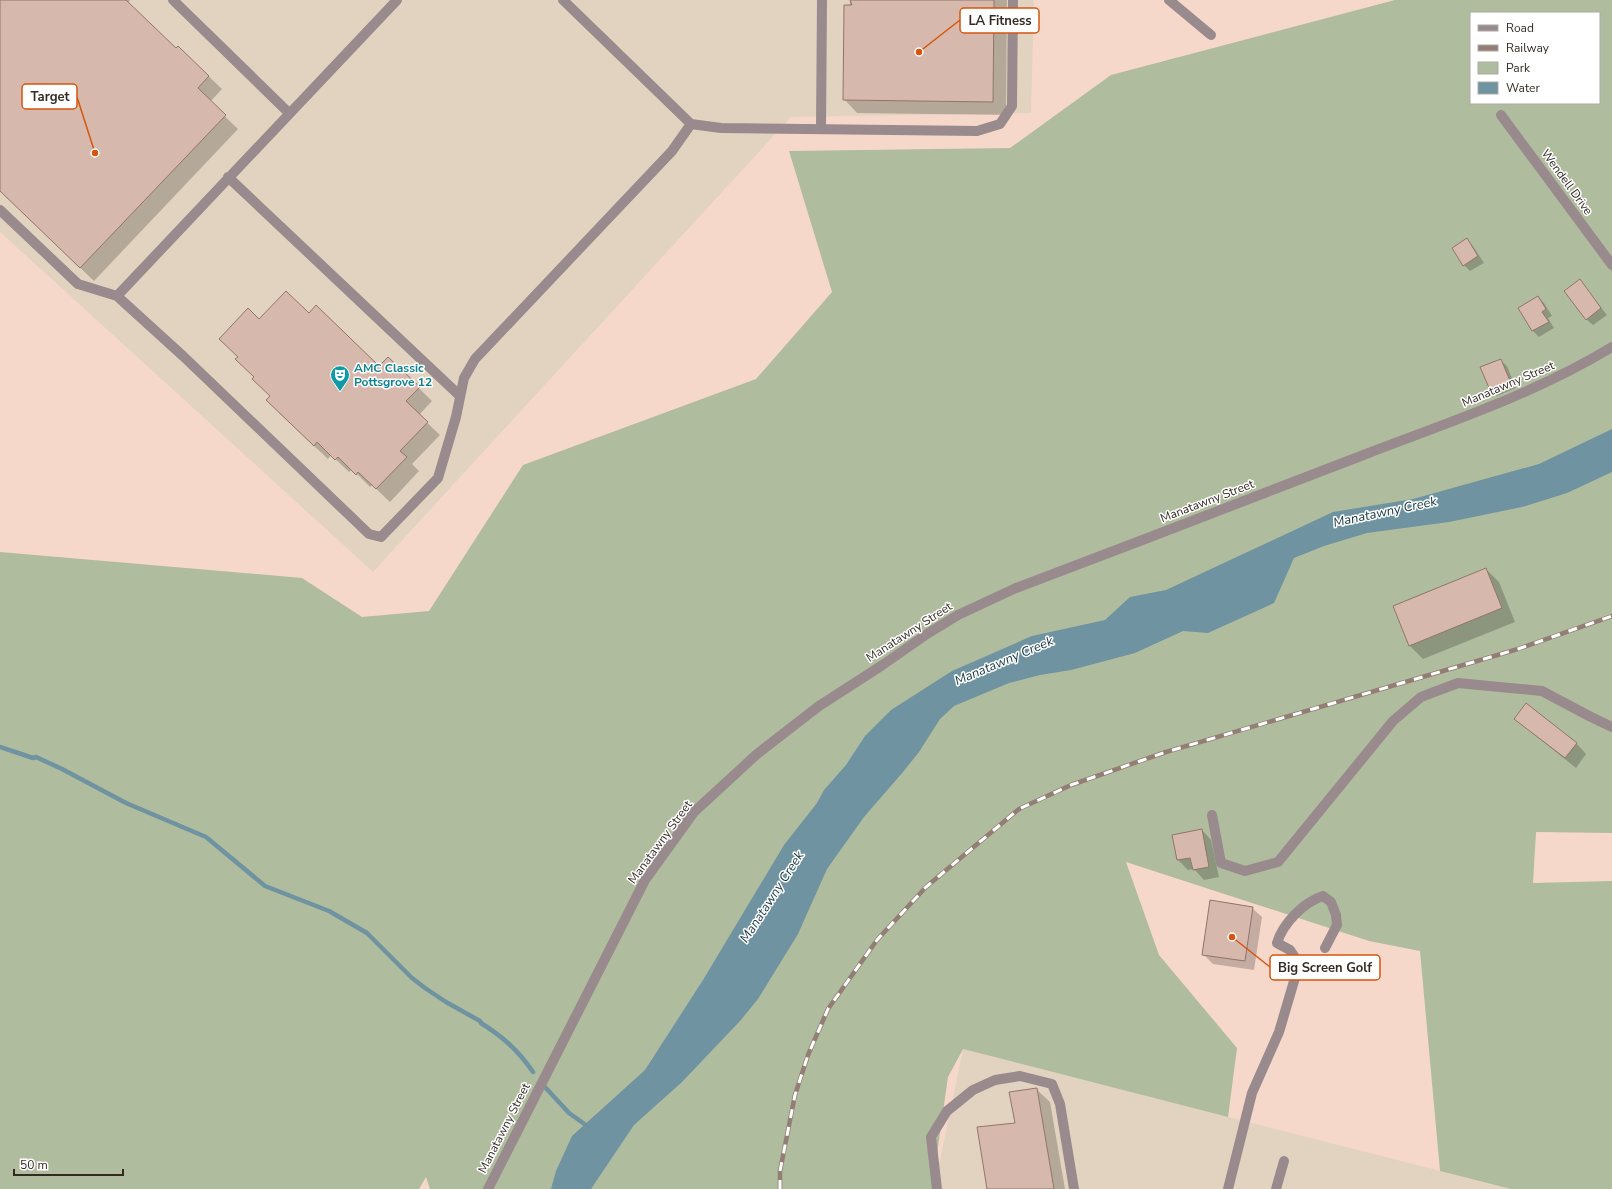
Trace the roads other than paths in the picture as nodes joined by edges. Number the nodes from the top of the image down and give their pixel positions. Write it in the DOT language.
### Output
graph roads {
  1 [pos="173,0"];
  2 [pos="397,0"];
  3 [pos="563,0"];
  4 [pos="822,0"];
  5 [pos="1013,0"];
  6 [pos="1169,0"];
  7 [pos="1211,35"];
  8 [pos="289,114"];
  9 [pos="1501,115"];
  10 [pos="691,124"];
  11 [pos="821,128"];
  12 [pos="228,178"];
  13 [pos="0,210"];
  14 [pos="1612,266"];
  15 [pos="117,296"];
  16 [pos="1612,347"];
  17 [pos="460,396"];
  18 [pos="1612,727"];
  19 [pos="1212,815"];
  20 [pos="1325,948"];
  21 [pos="1284,1161"];
  22 [pos="488,1189"];
  23 [pos="937,1189"];
  24 [pos="1074,1189"];
  25 [pos="1228,1189"];
  26 [pos="1276,1189"];
  1 -- 8 [label="street"];
  2 -- 8 [label="street"];
  3 -- 10 [label="street"];
  4 -- 11 [label="street"];
  5 -- 11 [label="street"];
  6 -- 7 [label="street"];
  8 -- 12 [label="street"];
  9 -- 14 [label="street, Wendell Drive"];
  10 -- 11 [label="street"];
  10 -- 17 [label="street"];
  12 -- 15 [label="street"];
  12 -- 17 [label="street"];
  13 -- 15 [label="street"];
  15 -- 17 [label="street"];
  16 -- 22 [label="street, Manatawny Street"];
  18 -- 19 [label="street"];
  20 -- 25 [label="street"];
  21 -- 26 [label="street"];
  23 -- 24 [label="street"];
}
